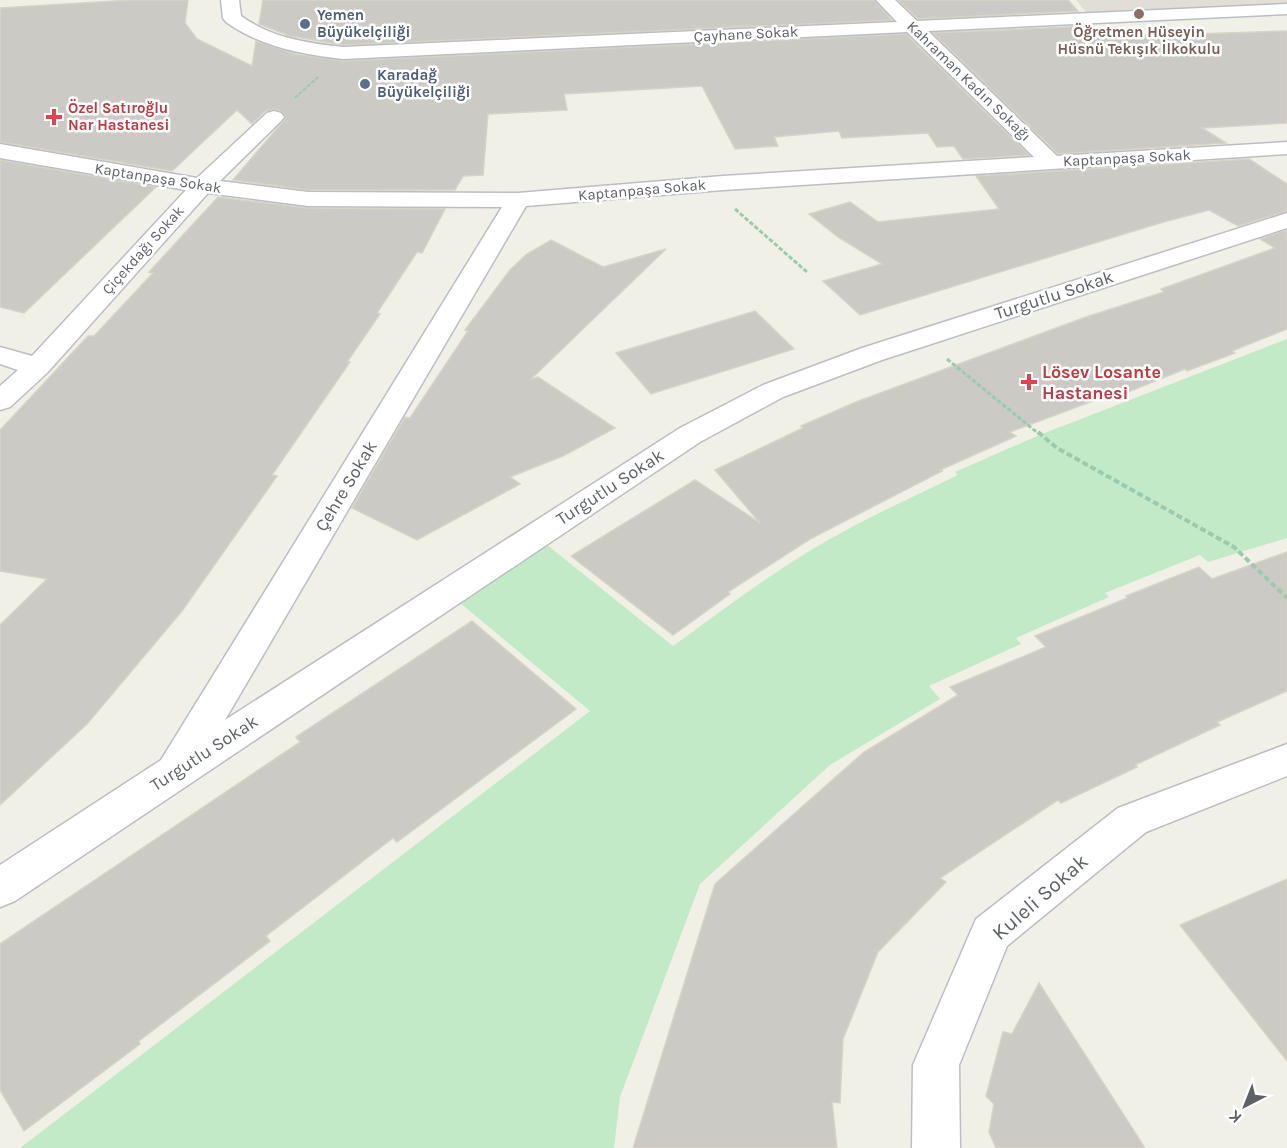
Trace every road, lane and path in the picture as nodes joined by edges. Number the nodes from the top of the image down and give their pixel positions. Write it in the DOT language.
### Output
graph roads {
  1 [pos="230,0"];
  2 [pos="885,0"];
  3 [pos="1287,9"];
  4 [pos="913,27"];
  5 [pos="343,53"];
  6 [pos="274,117"];
  7 [pos="1287,150"];
  8 [pos="0,151"];
  9 [pos="1052,163"];
  10 [pos="706,185"];
  11 [pos="202,186"];
  12 [pos="518,200"];
  13 [pos="1287,220"];
  14 [pos="807,272"];
  15 [pos="921,338"];
  16 [pos="0,355"];
  17 [pos="37,367"];
  18 [pos="0,401"];
  19 [pos="1287,598"];
  20 [pos="1287,760"];
  21 [pos="174,771"];
  22 [pos="0,888"];
  23 [pos="936,1148"];
  1 -- 5 [label="street, Çayhane Sokak"];
  2 -- 4 [label="street, Kahraman Kadın Sokağı"];
  3 -- 4 [label="street, Çayhane Sokak"];
  4 -- 5 [label="street, Çayhane Sokak"];
  4 -- 9 [label="street, Kahraman Kadın Sokağı"];
  5 -- 6 [label="path"];
  6 -- 11 [label="street, Çiçekdağı Sokak"];
  7 -- 9 [label="street, Kaptanpaşa Sokak"];
  8 -- 11 [label="street, Kaptanpaşa Sokak"];
  9 -- 10 [label="street, Kaptanpaşa Sokak"];
  10 -- 12 [label="street, Kaptanpaşa Sokak"];
  10 -- 14 [label="path"];
  11 -- 12 [label="street, Kaptanpaşa Sokak"];
  11 -- 17 [label="street, Çiçekdağı Sokak"];
  12 -- 21 [label="street, Çehre Sokak"];
  13 -- 15 [label="street, Turgutlu Sokak"];
  15 -- 19 [label="path"];
  15 -- 21 [label="street, Turgutlu Sokak"];
  16 -- 17 [label="street"];
  17 -- 18 [label="street, Çiçekdağı Sokak"];
  20 -- 23 [label="street, Kuleli Sokak"];
  21 -- 22 [label="street, Turgutlu Sokak"];
}
